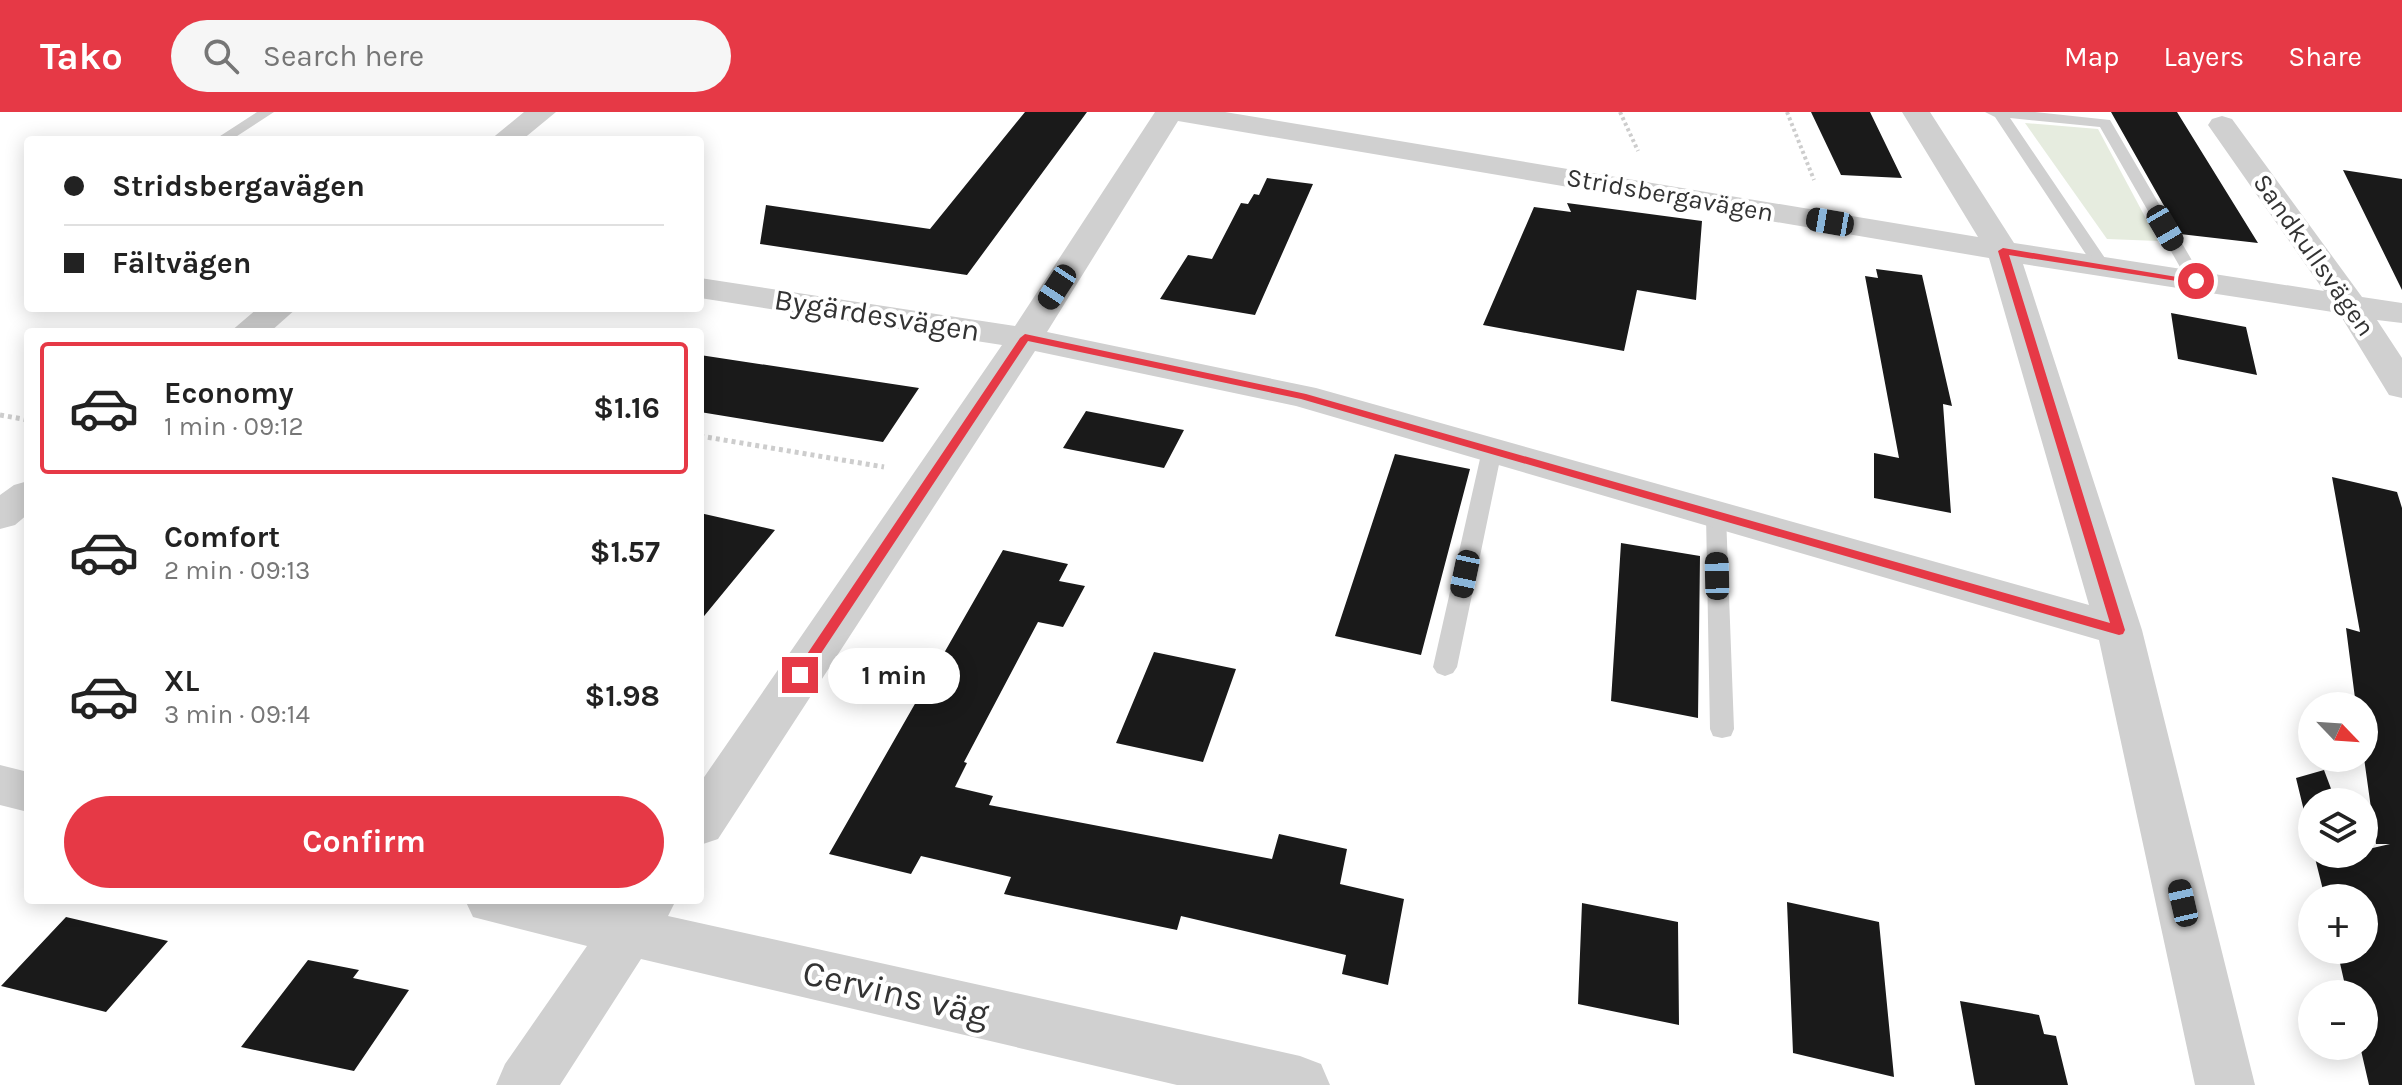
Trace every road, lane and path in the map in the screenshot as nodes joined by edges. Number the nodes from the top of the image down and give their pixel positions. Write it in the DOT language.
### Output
graph roads {
  1 [pos="267,112"];
  2 [pos="542,112"];
  3 [pos="1172,112"];
  4 [pos="1787,112"];
  5 [pos="1916,112"];
  6 [pos="1992,112"];
  7 [pos="2000,113"];
  8 [pos="2222,125"];
  9 [pos="228,136"];
  10 [pos="509,136"];
  11 [pos="1830,222"];
  12 [pos="2003,251"];
  13 [pos="2103,267"];
  14 [pos="2196,281"];
  15 [pos="704,289"];
  16 [pos="2351,305"];
  17 [pos="275,312"];
  18 [pos="2402,313"];
  19 [pos="253,328"];
  20 [pos="1025,338"];
  21 [pos="2402,387"];
  22 [pos="0,415"];
  23 [pos="24,419"];
  24 [pos="704,437"];
  25 [pos="1492,450"];
  26 [pos="933,476"];
  27 [pos="24,497"];
  28 [pos="0,515"];
  29 [pos="1716,515"];
  30 [pos="2119,630"];
  31 [pos="1445,667"];
  32 [pos="1722,729"];
  33 [pos="0,785"];
  34 [pos="24,791"];
  35 [pos="704,818"];
  36 [pos="529,904"];
  37 [pos="639,916"];
  38 [pos="526,1085"];
  39 [pos="1300,1085"];
  40 [pos="2225,1085"];
  1 -- 9 [label="lane"];
  2 -- 10 [label="street"];
  3 -- 11 [label="street, Stridsbergavägen"];
  3 -- 20 [label="street"];
  4 -- 11 [label="path"];
  5 -- 12 [label="street"];
  6 -- 7 [label="lane"];
  7 -- 13 [label="lane"];
  7 -- 14 [label="lane"];
  8 -- 16 [label="street, Sandkullsvägen"];
  11 -- 12 [label="street, Stridsbergavägen"];
  12 -- 13 [label="street, Stridsbergavägen"];
  12 -- 30 [label="street"];
  13 -- 14 [label="street, Stridsbergavägen"];
  14 -- 16 [label="street, Stridsbergavägen"];
  15 -- 20 [label="street, Bygärdesvägen"];
  16 -- 18 [label="street, Stridsbergavägen"];
  16 -- 21 [label="street, Sandkullsvägen"];
  17 -- 19 [label="street"];
  20 -- 25 [label="street, Bygärdesvägen"];
  20 -- 26 [label="street"];
  22 -- 23 [label="path"];
  24 -- 26 [label="path"];
  25 -- 29 [label="street, Bygärdesvägen"];
  25 -- 31 [label="lane"];
  26 -- 35 [label="street"];
  27 -- 28 [label="street"];
  29 -- 30 [label="street, Bygärdesvägen"];
  29 -- 32 [label="lane"];
  30 -- 40 [label="street"];
  33 -- 34 [label="street"];
  36 -- 37 [label="street, Cervins väg"];
  37 -- 38 [label="street"];
  37 -- 39 [label="street, Cervins väg"];
}
